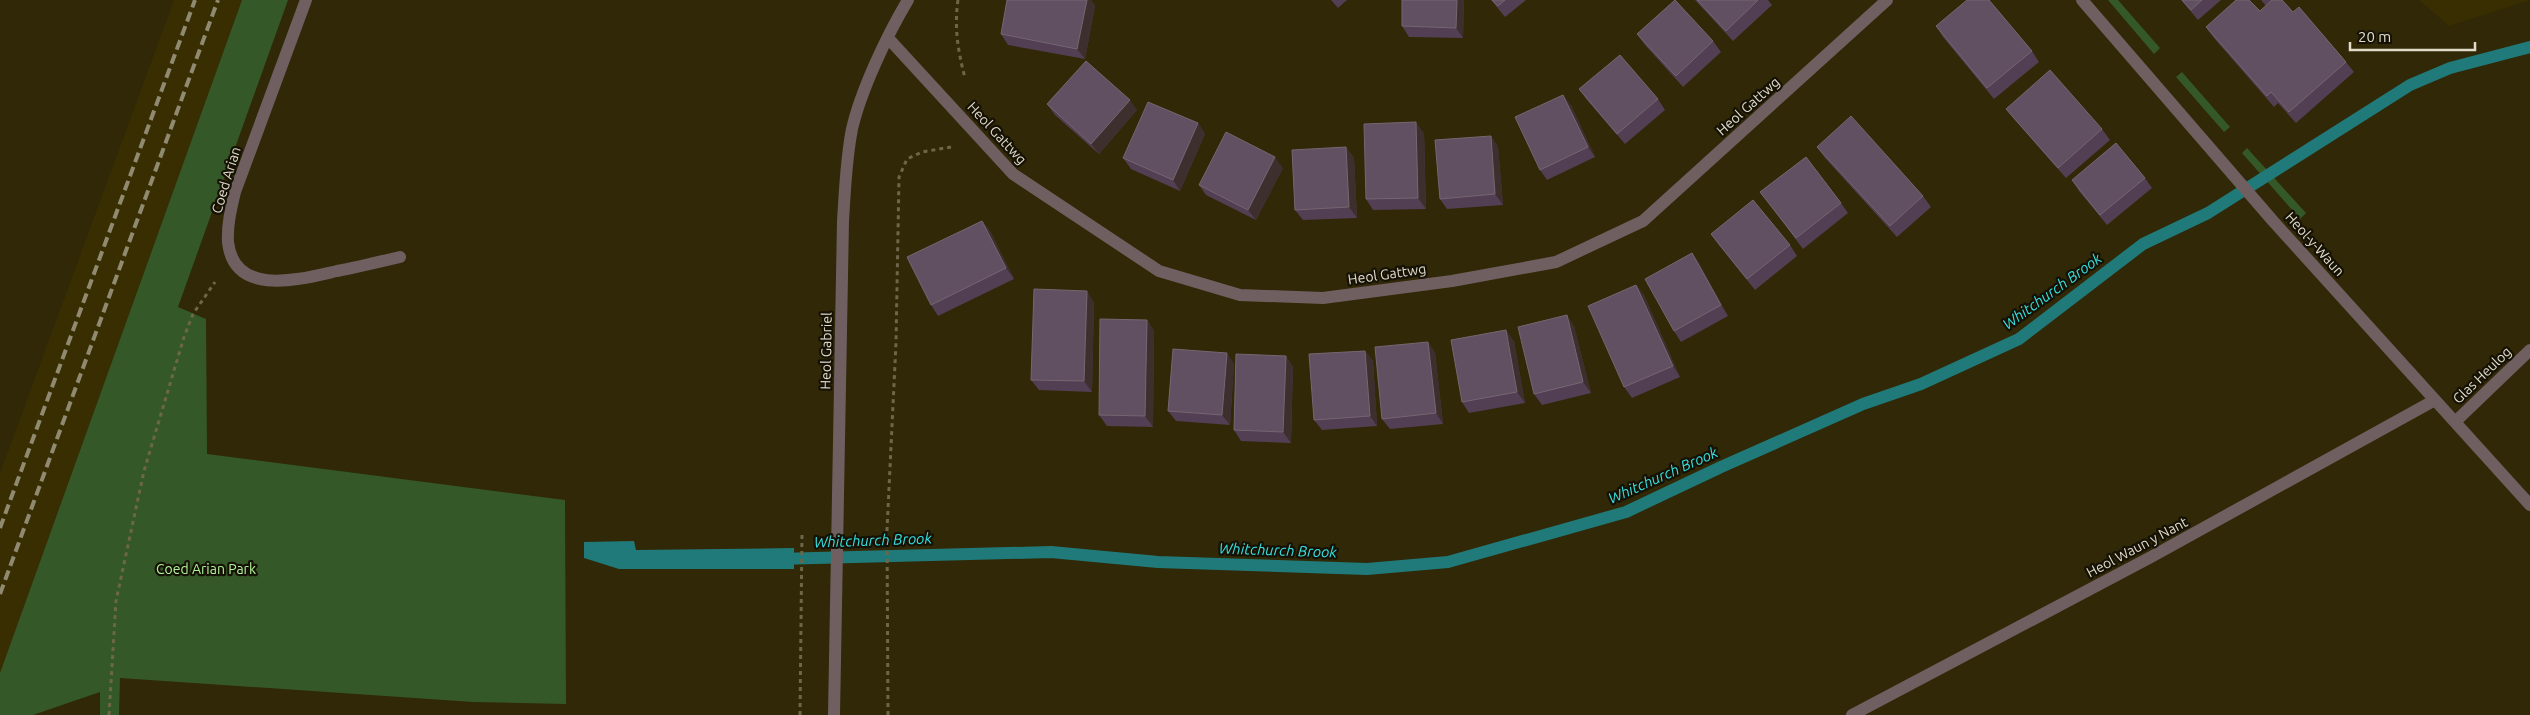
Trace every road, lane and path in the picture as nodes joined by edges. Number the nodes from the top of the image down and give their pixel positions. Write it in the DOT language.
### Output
graph roads {
  1 [pos="306,0"];
  2 [pos="908,0"];
  3 [pos="958,0"];
  4 [pos="1887,0"];
  5 [pos="2082,0"];
  6 [pos="888,38"];
  7 [pos="967,85"];
  8 [pos="980,139"];
  9 [pos="400,258"];
  10 [pos="234,261"];
  11 [pos="2530,350"];
  12 [pos="2435,400"];
  13 [pos="2455,422"];
  14 [pos="2530,504"];
  15 [pos="802,533"];
  16 [pos="109,715"];
  17 [pos="800,715"];
  18 [pos="834,715"];
  19 [pos="888,715"];
  20 [pos="1852,715"];
  1 -- 10 [label="street, Coed Arian"];
  2 -- 6 [label="street, Heol Gabriel"];
  3 -- 7 [label="path"];
  4 -- 8 [label="street, Heol Gattwg"];
  5 -- 12 [label="street, Heol-y-Waun"];
  6 -- 8 [label="street, Heol Gattwg"];
  6 -- 18 [label="street, Heol Gabriel"];
  8 -- 19 [label="path"];
  9 -- 10 [label="street"];
  10 -- 16 [label="path"];
  11 -- 13 [label="street, Glas Heulog"];
  12 -- 13 [label="street, Heol-y-Waun"];
  12 -- 20 [label="street, Heol Waun y Nant"];
  13 -- 14 [label="street, Heol-y-Waun"];
  15 -- 17 [label="path"];
}
